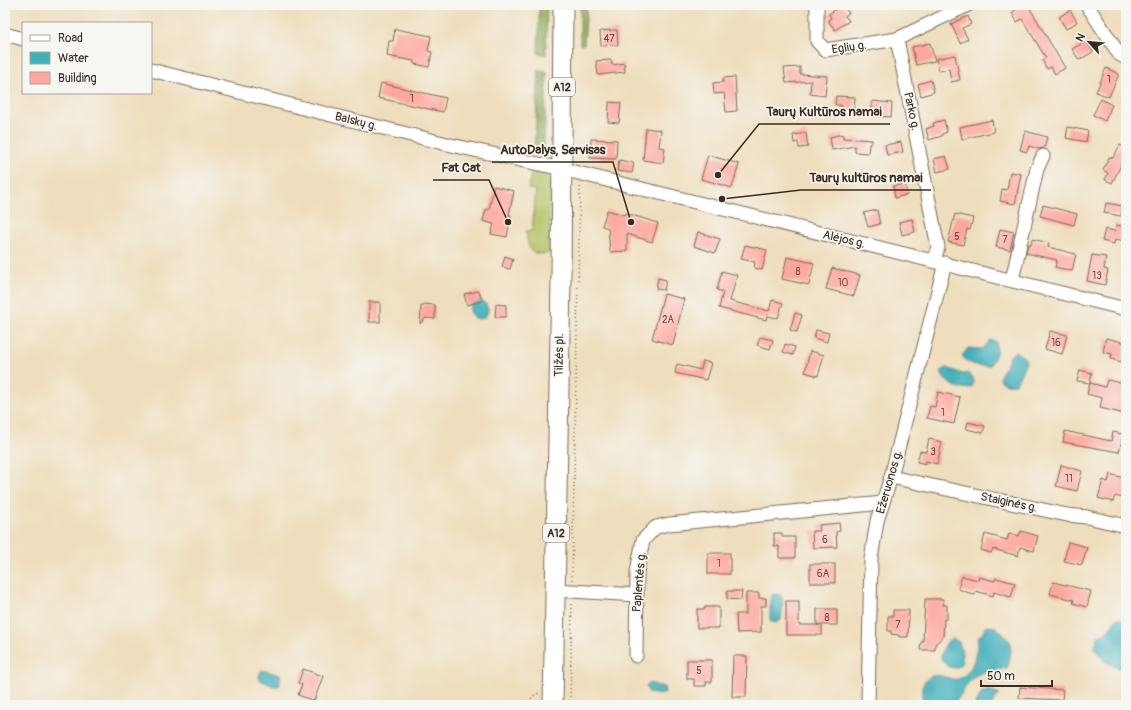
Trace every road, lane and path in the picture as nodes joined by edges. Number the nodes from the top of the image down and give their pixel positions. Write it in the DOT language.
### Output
graph roads {
  1 [pos="563,5"];
  2 [pos="817,5"];
  3 [pos="968,5"];
  4 [pos="1087,5"];
  5 [pos="5,34"];
  6 [pos="22,39"];
  7 [pos="897,39"];
  8 [pos="1126,58"];
  9 [pos="152,70"];
  10 [pos="1043,156"];
  11 [pos="562,169"];
  12 [pos="581,174"];
  13 [pos="940,262"];
  14 [pos="1012,280"];
  15 [pos="1126,309"];
  16 [pos="891,477"];
  17 [pos="883,503"];
  18 [pos="1126,526"];
  19 [pos="563,590"];
  20 [pos="637,595"];
  21 [pos="636,656"];
  22 [pos="553,699"];
  23 [pos="333,704"];
  24 [pos="338,705"];
  25 [pos="526,705"];
  26 [pos="570,705"];
  27 [pos="868,705"];
  1 -- 11 [label="highway, Tilžės pl. / A12"];
  2 -- 7 [label="street, Eglių g."];
  3 -- 7 [label="street"];
  4 -- 8 [label="street"];
  5 -- 6 [label="street"];
  7 -- 13 [label="street, Parko g."];
  9 -- 11 [label="street, Balskų g."];
  10 -- 14 [label="street"];
  11 -- 12 [label="street, Alėjos g."];
  11 -- 19 [label="highway, Tilžės pl. / A12"];
  12 -- 13 [label="street, Alėjos g."];
  12 -- 19 [label="path"];
  13 -- 14 [label="street, Alėjos g."];
  13 -- 16 [label="street, Ežeruonos g."];
  14 -- 15 [label="street, Alėjos g."];
  16 -- 17 [label="street, Ežeruonos g."];
  16 -- 18 [label="street, Staiginės g."];
  17 -- 20 [label="street, Paplentės g."];
  17 -- 27 [label="street, Ežeruonos g."];
  19 -- 20 [label="street"];
  19 -- 22 [label="highway, Tilžės pl. / A12"];
  19 -- 26 [label="path"];
  20 -- 21 [label="street, Paplentės g."];
  22 -- 25 [label="path"];
  23 -- 24 [label="path"];
}
